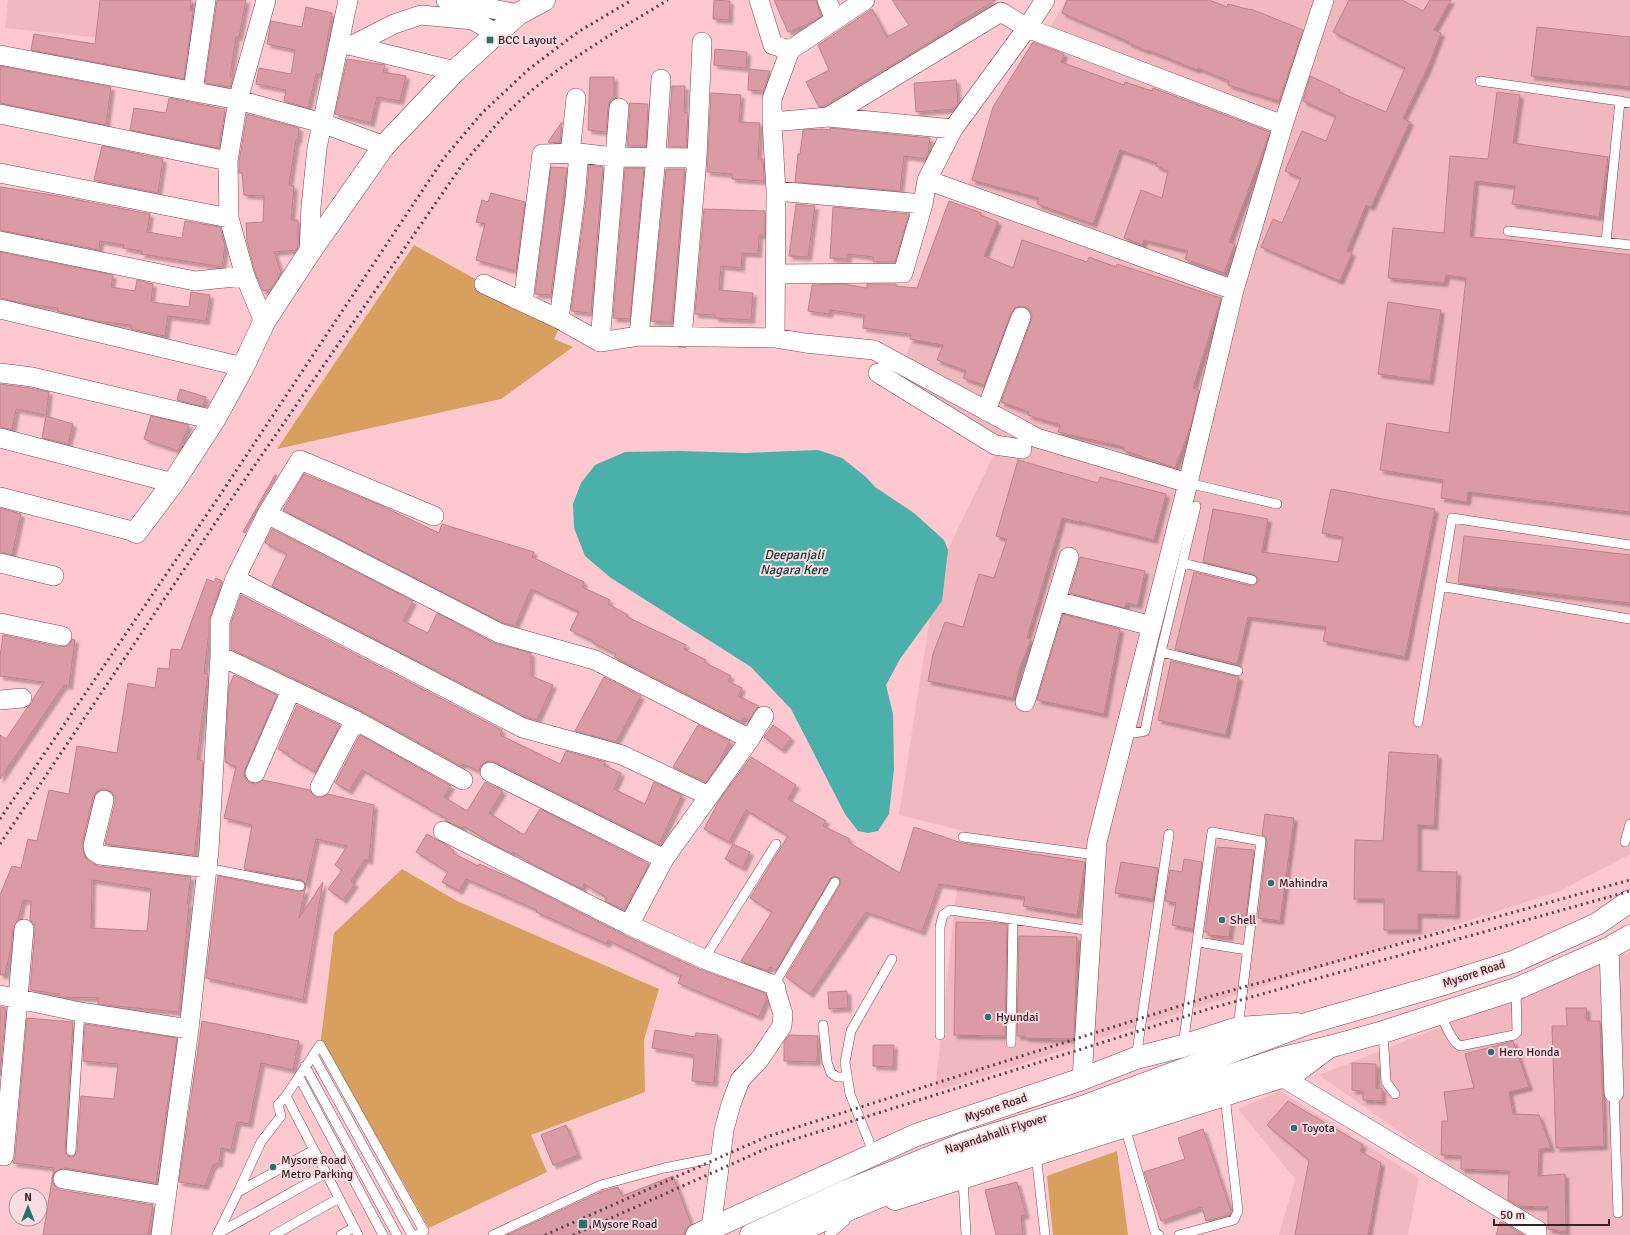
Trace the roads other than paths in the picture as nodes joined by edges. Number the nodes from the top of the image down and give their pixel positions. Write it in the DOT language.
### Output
graph roads {
  1 [pos="206,0"];
  2 [pos="266,0"];
  3 [pos="348,0"];
  4 [pos="446,0"];
  5 [pos="544,0"];
  6 [pos="759,0"];
  7 [pos="827,0"];
  8 [pos="865,0"];
  9 [pos="1045,0"];
  10 [pos="1324,0"];
  11 [pos="518,14"];
  12 [pos="835,20"];
  13 [pos="1027,28"];
  14 [pos="497,34"];
  15 [pos="702,42"];
  16 [pos="345,44"];
  17 [pos="790,50"];
  18 [pos="0,55"];
  19 [pos="455,71"];
  20 [pos="661,79"];
  21 [pos="1480,80"];
  22 [pos="193,91"];
  23 [pos="576,98"];
  24 [pos="238,100"];
  25 [pos="1620,101"];
  26 [pos="1630,103"];
  27 [pos="619,108"];
  28 [pos="0,114"];
  29 [pos="828,117"];
  30 [pos="772,122"];
  31 [pos="322,123"];
  32 [pos="1283,125"];
  33 [pos="953,129"];
  34 [pos="384,146"];
  35 [pos="574,153"];
  36 [pos="614,157"];
  37 [pos="656,157"];
  38 [pos="697,158"];
  39 [pos="228,161"];
  40 [pos="0,173"];
  41 [pos="927,180"];
  42 [pos="776,191"];
  43 [pos="923,204"];
  44 [pos="230,218"];
  45 [pos="1508,231"];
  46 [pos="0,241"];
  47 [pos="1606,242"];
  48 [pos="1630,245"];
  49 [pos="309,253"];
  50 [pos="776,274"];
  51 [pos="245,276"];
  52 [pos="484,284"];
  53 [pos="1234,290"];
  54 [pos="523,302"];
  55 [pos="0,309"];
  56 [pos="1021,317"];
  57 [pos="559,319"];
  58 [pos="264,322"];
  59 [pos="639,336"];
  60 [pos="682,338"];
  61 [pos="775,338"];
  62 [pos="600,342"];
  63 [pos="243,367"];
  64 [pos="0,373"];
  65 [pos="878,373"];
  66 [pos="986,411"];
  67 [pos="214,420"];
  68 [pos="0,438"];
  69 [pos="1022,449"];
  70 [pos="173,483"];
  71 [pos="1188,483"];
  72 [pos="0,497"];
  73 [pos="1277,504"];
  74 [pos="1196,506"];
  75 [pos="267,514"];
  76 [pos="434,516"];
  77 [pos="136,532"];
  78 [pos="1630,544"];
  79 [pos="1069,557"];
  80 [pos="0,563"];
  81 [pos="1182,563"];
  82 [pos="54,576"];
  83 [pos="235,579"];
  84 [pos="1252,580"];
  85 [pos="1440,586"];
  86 [pos="1056,601"];
  87 [pos="1630,619"];
  88 [pos="0,623"];
  89 [pos="1152,626"];
  90 [pos="62,636"];
  91 [pos="1162,652"];
  92 [pos="220,656"];
  93 [pos="1238,671"];
  94 [pos="291,690"];
  95 [pos="22,698"];
  96 [pos="0,700"];
  97 [pos="1025,702"];
  98 [pos="764,716"];
  99 [pos="355,720"];
  100 [pos="1418,722"];
  101 [pos="1125,730"];
  102 [pos="750,739"];
  103 [pos="490,772"];
  104 [pos="255,773"];
  105 [pos="464,780"];
  106 [pos="320,787"];
  107 [pos="708,796"];
  108 [pos="104,800"];
  109 [pos="1630,826"];
  110 [pos="443,831"];
  111 [pos="1169,834"];
  112 [pos="963,837"];
  113 [pos="1625,842"];
  114 [pos="776,844"];
  115 [pos="1096,855"];
  116 [pos="664,859"];
  117 [pos="207,868"];
  118 [pos="835,882"];
  119 [pos="300,886"];
  120 [pos="1630,901"];
  121 [pos="1013,919"];
  122 [pos="629,925"];
  123 [pos="24,929"];
  124 [pos="1092,931"];
  125 [pos="1630,936"];
  126 [pos="1198,942"];
  127 [pos="1610,948"];
  128 [pos="1247,950"];
  129 [pos="704,959"];
  130 [pos="892,959"];
  131 [pos="775,987"];
  132 [pos="1516,989"];
  133 [pos="9,997"];
  134 [pos="80,1012"];
  135 [pos="1440,1013"];
  136 [pos="823,1025"];
  137 [pos="189,1029"];
  138 [pos="1383,1032"];
  139 [pos="940,1035"];
  140 [pos="1242,1038"];
  141 [pos="1011,1043"];
  142 [pos="1183,1046"];
  143 [pos="313,1055"];
  144 [pos="1136,1058"];
  145 [pos="305,1066"];
  146 [pos="1282,1068"];
  147 [pos="299,1077"];
  148 [pos="847,1077"];
  149 [pos="1082,1079"];
  150 [pos="1614,1093"];
  151 [pos="1395,1094"];
  152 [pos="286,1096"];
  153 [pos="1225,1096"];
  154 [pos="1125,1127"];
  155 [pos="314,1150"];
  156 [pos="71,1151"];
  157 [pos="874,1154"];
  158 [pos="1036,1154"];
  159 [pos="4,1156"];
  160 [pos="720,1157"];
  161 [pos="965,1160"];
  162 [pos="326,1173"];
  163 [pos="63,1179"];
  164 [pos="238,1192"];
  165 [pos="166,1196"];
  166 [pos="339,1198"];
  167 [pos="1618,1213"];
  168 [pos="845,1221"];
  169 [pos="356,1231"];
  170 [pos="704,1232"];
  171 [pos="217,1234"];
  172 [pos="161,1235"];
  173 [pos="274,1235"];
  174 [pos="341,1235"];
  175 [pos="383,1235"];
  176 [pos="397,1235"];
  177 [pos="412,1235"];
  178 [pos="416,1235"];
  179 [pos="493,1235"];
  180 [pos="751,1235"];
  181 [pos="788,1235"];
  182 [pos="813,1235"];
  183 [pos="829,1235"];
  184 [pos="966,1235"];
  185 [pos="1045,1235"];
  186 [pos="1160,1235"];
  187 [pos="1179,1235"];
  188 [pos="1537,1235"];
  1 -- 22 [label="street"];
  2 -- 24 [label="street"];
  3 -- 16 [label="street"];
  4 -- 11 [label="street"];
  5 -- 11 [label="main road"];
  6 -- 17 [label="street"];
  7 -- 12 [label="street"];
  8 -- 12 [label="street"];
  9 -- 13 [label="street"];
  10 -- 32 [label="street"];
  11 -- 14 [label="main road"];
  12 -- 17 [label="street"];
  13 -- 29 [label="street"];
  13 -- 32 [label="street"];
  13 -- 33 [label="street"];
  14 -- 16 [label="street"];
  14 -- 19 [label="main road"];
  15 -- 38 [label="street"];
  16 -- 19 [label="street"];
  16 -- 31 [label="street"];
  17 -- 30 [label="street"];
  18 -- 22 [label="street"];
  19 -- 34 [label="main road"];
  20 -- 37 [label="street"];
  21 -- 25 [label="lane"];
  22 -- 24 [label="street"];
  23 -- 35 [label="street"];
  24 -- 31 [label="street"];
  24 -- 39 [label="street"];
  25 -- 26 [label="lane"];
  25 -- 47 [label="lane"];
  27 -- 36 [label="street"];
  28 -- 39 [label="street"];
  29 -- 30 [label="street"];
  29 -- 33 [label="street"];
  30 -- 42 [label="street"];
  31 -- 34 [label="street"];
  31 -- 49 [label="street"];
  32 -- 53 [label="street"];
  33 -- 41 [label="street"];
  34 -- 49 [label="main road"];
  35 -- 36 [label="street"];
  35 -- 54 [label="street"];
  35 -- 57 [label="street"];
  36 -- 37 [label="street"];
  36 -- 62 [label="street"];
  37 -- 38 [label="street"];
  37 -- 59 [label="street"];
  38 -- 60 [label="street"];
  39 -- 44 [label="street"];
  40 -- 44 [label="street"];
  41 -- 43 [label="street"];
  41 -- 53 [label="street"];
  42 -- 43 [label="street"];
  42 -- 50 [label="street"];
  43 -- 50 [label="street"];
  44 -- 51 [label="street"];
  45 -- 47 [label="lane"];
  46 -- 51 [label="street"];
  47 -- 48 [label="lane"];
  49 -- 58 [label="main road"];
  50 -- 61 [label="street"];
  51 -- 58 [label="street"];
  52 -- 54 [label="street"];
  53 -- 71 [label="street"];
  54 -- 57 [label="street"];
  55 -- 63 [label="street"];
  56 -- 66 [label="street"];
  57 -- 62 [label="street"];
  58 -- 63 [label="main road"];
  59 -- 60 [label="street"];
  59 -- 62 [label="street"];
  60 -- 61 [label="street"];
  61 -- 66 [label="street"];
  63 -- 67 [label="main road"];
  64 -- 67 [label="street"];
  65 -- 69 [label="street"];
  66 -- 71 [label="street"];
  67 -- 70 [label="main road"];
  68 -- 70 [label="street"];
  70 -- 77 [label="main road"];
  71 -- 73 [label="lane"];
  71 -- 89 [label="street"];
  72 -- 77 [label="street"];
  74 -- 81 [label="lane"];
  75 -- 76 [label="street"];
  75 -- 83 [label="street"];
  75 -- 102 [label="street"];
  78 -- 85 [label="lane"];
  79 -- 86 [label="street"];
  80 -- 82 [label="street"];
  81 -- 84 [label="lane"];
  81 -- 91 [label="lane"];
  83 -- 92 [label="street"];
  83 -- 107 [label="street"];
  85 -- 87 [label="lane"];
  85 -- 100 [label="lane"];
  86 -- 89 [label="street"];
  86 -- 97 [label="street"];
  88 -- 90 [label="street"];
  89 -- 101 [label="street"];
  91 -- 93 [label="lane"];
  91 -- 101 [label="lane"];
  92 -- 94 [label="street"];
  92 -- 117 [label="street"];
  94 -- 99 [label="street"];
  94 -- 104 [label="street"];
  95 -- 96 [label="street"];
  98 -- 102 [label="street"];
  99 -- 105 [label="street"];
  99 -- 106 [label="street"];
  101 -- 115 [label="street"];
  102 -- 107 [label="street"];
  103 -- 116 [label="street"];
  107 -- 116 [label="street"];
  108 -- 117 [label="street"];
  109 -- 113 [label="lane"];
  110 -- 122 [label="street"];
  111 -- 144 [label="lane"];
  112 -- 115 [label="lane"];
  114 -- 129 [label="lane"];
  115 -- 124 [label="street"];
  116 -- 122 [label="street"];
  117 -- 119 [label="lane"];
  117 -- 137 [label="street"];
  118 -- 131 [label="lane"];
  120 -- 140 [label="main road, Mysore Road"];
  121 -- 124 [label="lane"];
  121 -- 139 [label="lane"];
  121 -- 141 [label="lane"];
  122 -- 129 [label="street"];
  123 -- 133 [label="street"];
  124 -- 149 [label="street"];
  125 -- 127 [label="main road"];
  126 -- 128 [label="lane"];
  126 -- 128 [label="lane"];
  126 -- 142 [label="lane"];
  127 -- 132 [label="main road"];
  127 -- 150 [label="street"];
  128 -- 140 [label="lane"];
  129 -- 131 [label="street"];
  130 -- 148 [label="lane"];
  131 -- 160 [label="street"];
  132 -- 135 [label="main road"];
  132 -- 135 [label="lane"];
  133 -- 134 [label="street"];
  133 -- 159 [label="street"];
  134 -- 137 [label="street"];
  134 -- 156 [label="lane"];
  135 -- 138 [label="main road"];
  136 -- 148 [label="lane"];
  137 -- 165 [label="street"];
  138 -- 146 [label="main road"];
  138 -- 151 [label="lane"];
  140 -- 142 [label="main road, Mysore Road"];
  140 -- 161 [label="main road, Nayandahalli Flyover"];
  142 -- 144 [label="main road, Mysore Road"];
  143 -- 145 [label="lane"];
  143 -- 177 [label="lane"];
  143 -- 178 [label="lane"];
  144 -- 149 [label="main road, Mysore Road"];
  145 -- 147 [label="lane"];
  145 -- 176 [label="lane"];
  146 -- 153 [label="main road"];
  146 -- 161 [label="main road, Nayandahalli Flyover"];
  146 -- 188 [label="street"];
  147 -- 152 [label="lane"];
  147 -- 175 [label="lane"];
  148 -- 157 [label="lane"];
  149 -- 157 [label="main road, Mysore Road"];
  150 -- 167 [label="lane"];
  152 -- 155 [label="lane"];
  152 -- 164 [label="lane"];
  153 -- 154 [label="main road"];
  153 -- 187 [label="lane"];
  154 -- 158 [label="main road"];
  154 -- 186 [label="lane"];
  155 -- 162 [label="lane"];
  155 -- 164 [label="lane"];
  157 -- 170 [label="main road, Mysore Road"];
  158 -- 161 [label="main road"];
  158 -- 185 [label="lane"];
  160 -- 170 [label="street"];
  160 -- 179 [label="lane"];
  161 -- 168 [label="main road"];
  161 -- 180 [label="main road, Nayandahalli Flyover"];
  161 -- 181 [label="main road, Nayandahalli Flyover"];
  161 -- 184 [label="lane"];
  162 -- 166 [label="lane"];
  162 -- 171 [label="lane"];
  163 -- 165 [label="street"];
  164 -- 171 [label="lane"];
  165 -- 172 [label="street"];
  166 -- 169 [label="lane"];
  166 -- 173 [label="lane"];
  168 -- 182 [label="main road"];
  168 -- 183 [label="lane"];
  169 -- 174 [label="lane"];
}
